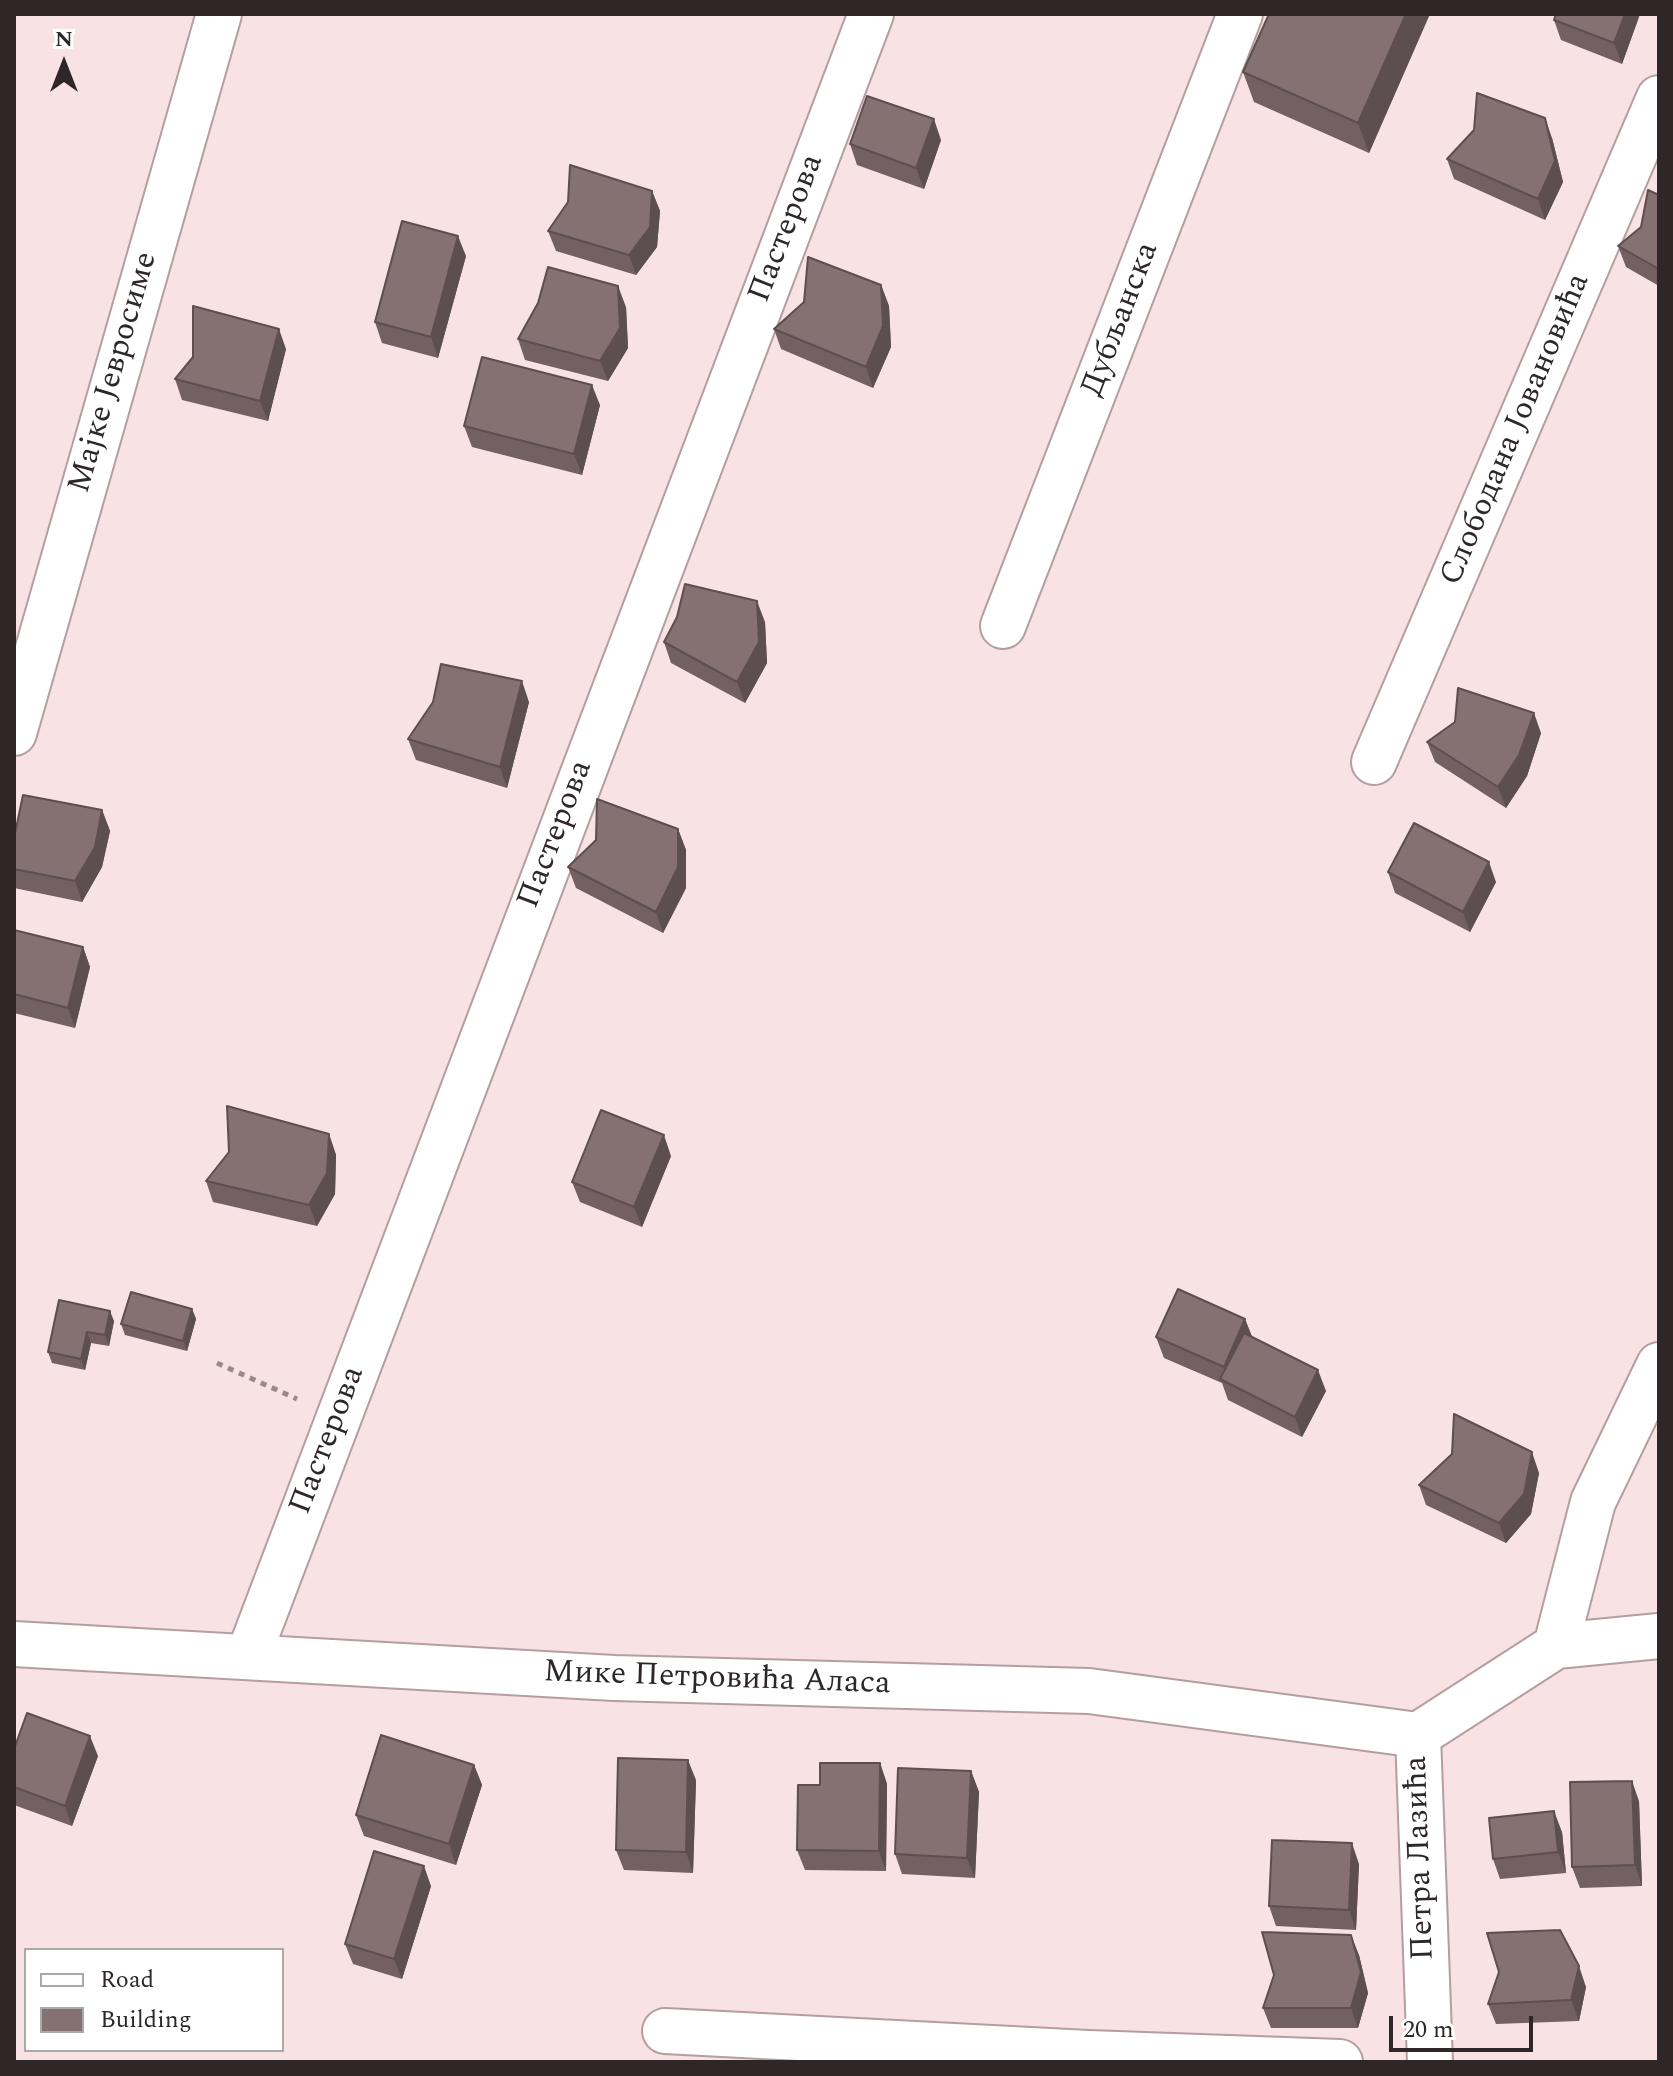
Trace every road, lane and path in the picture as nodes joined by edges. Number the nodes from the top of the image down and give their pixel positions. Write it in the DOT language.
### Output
graph roads {
  1 [pos="219,14"];
  2 [pos="871,14"];
  3 [pos="1240,14"];
  4 [pos="1659,98"];
  5 [pos="1003,626"];
  6 [pos="14,733"];
  7 [pos="1374,762"];
  8 [pos="217,1363"];
  9 [pos="1659,1365"];
  10 [pos="338,1417"];
  11 [pos="1659,1636"];
  12 [pos="14,1644"];
  13 [pos="1556,1646"];
  14 [pos="248,1657"];
  15 [pos="1418,1735"];
  16 [pos="665,2031"];
  17 [pos="1340,2062"];
  18 [pos="1430,2062"];
  1 -- 6 [label="street, Мајке Јевросиме"];
  2 -- 10 [label="street, Пастерова"];
  3 -- 5 [label="street, Дубљанска"];
  4 -- 7 [label="street, Слободана Јовановића"];
  8 -- 10 [label="path"];
  9 -- 13 [label="street"];
  10 -- 14 [label="street, Пастерова"];
  11 -- 13 [label="street"];
  12 -- 14 [label="street, Мике Петровића Аласа"];
  13 -- 15 [label="street, Петра Лазића"];
  14 -- 15 [label="street, Мике Петровића Аласа"];
  15 -- 18 [label="street, Петра Лазића"];
  16 -- 17 [label="street"];
}
